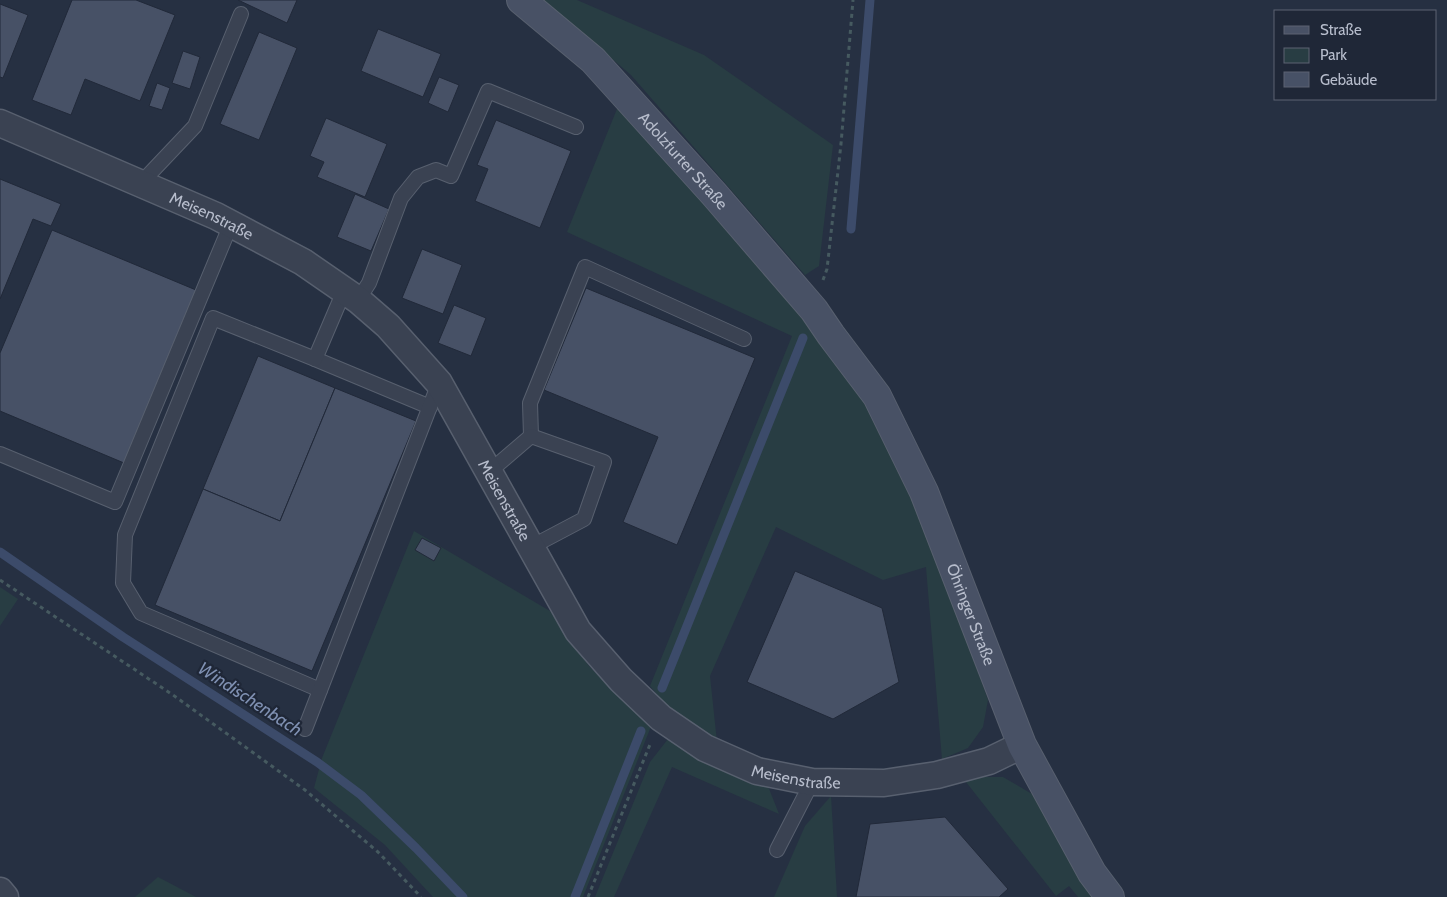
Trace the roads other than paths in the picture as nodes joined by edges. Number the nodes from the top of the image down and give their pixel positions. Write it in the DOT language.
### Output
graph roads {
  1 [pos="521,0"];
  2 [pos="241,14"];
  3 [pos="0,123"];
  4 [pos="576,127"];
  5 [pos="141,184"];
  6 [pos="232,224"];
  7 [pos="351,296"];
  8 [pos="831,335"];
  9 [pos="744,339"];
  10 [pos="315,359"];
  11 [pos="440,383"];
  12 [pos="430,407"];
  13 [pos="531,436"];
  14 [pos="0,454"];
  15 [pos="489,472"];
  16 [pos="531,548"];
  17 [pos="320,690"];
  18 [pos="305,729"];
  19 [pos="1022,745"];
  20 [pos="812,782"];
  21 [pos="777,850"];
  22 [pos="0,891"];
  23 [pos="5,897"];
  24 [pos="1110,897"];
  1 -- 8 [label="main road, Adolzfurter Straße"];
  2 -- 5 [label="lane"];
  3 -- 5 [label="street, Meisenstraße"];
  4 -- 7 [label="lane"];
  5 -- 6 [label="street, Meisenstraße"];
  6 -- 7 [label="street, Meisenstraße"];
  6 -- 14 [label="lane"];
  7 -- 10 [label="lane"];
  7 -- 11 [label="street, Meisenstraße"];
  8 -- 19 [label="main road, Öhringer Straße"];
  9 -- 13 [label="lane"];
  10 -- 12 [label="lane"];
  10 -- 17 [label="lane"];
  11 -- 12 [label="lane"];
  11 -- 15 [label="street, Meisenstraße"];
  12 -- 17 [label="lane"];
  13 -- 15 [label="lane"];
  13 -- 16 [label="lane"];
  15 -- 16 [label="street, Meisenstraße"];
  16 -- 20 [label="street, Meisenstraße"];
  17 -- 18 [label="lane"];
  19 -- 20 [label="street, Meisenstraße"];
  19 -- 24 [label="main road, Öhringer Straße"];
  20 -- 21 [label="lane"];
  22 -- 23 [label="street"];
}
